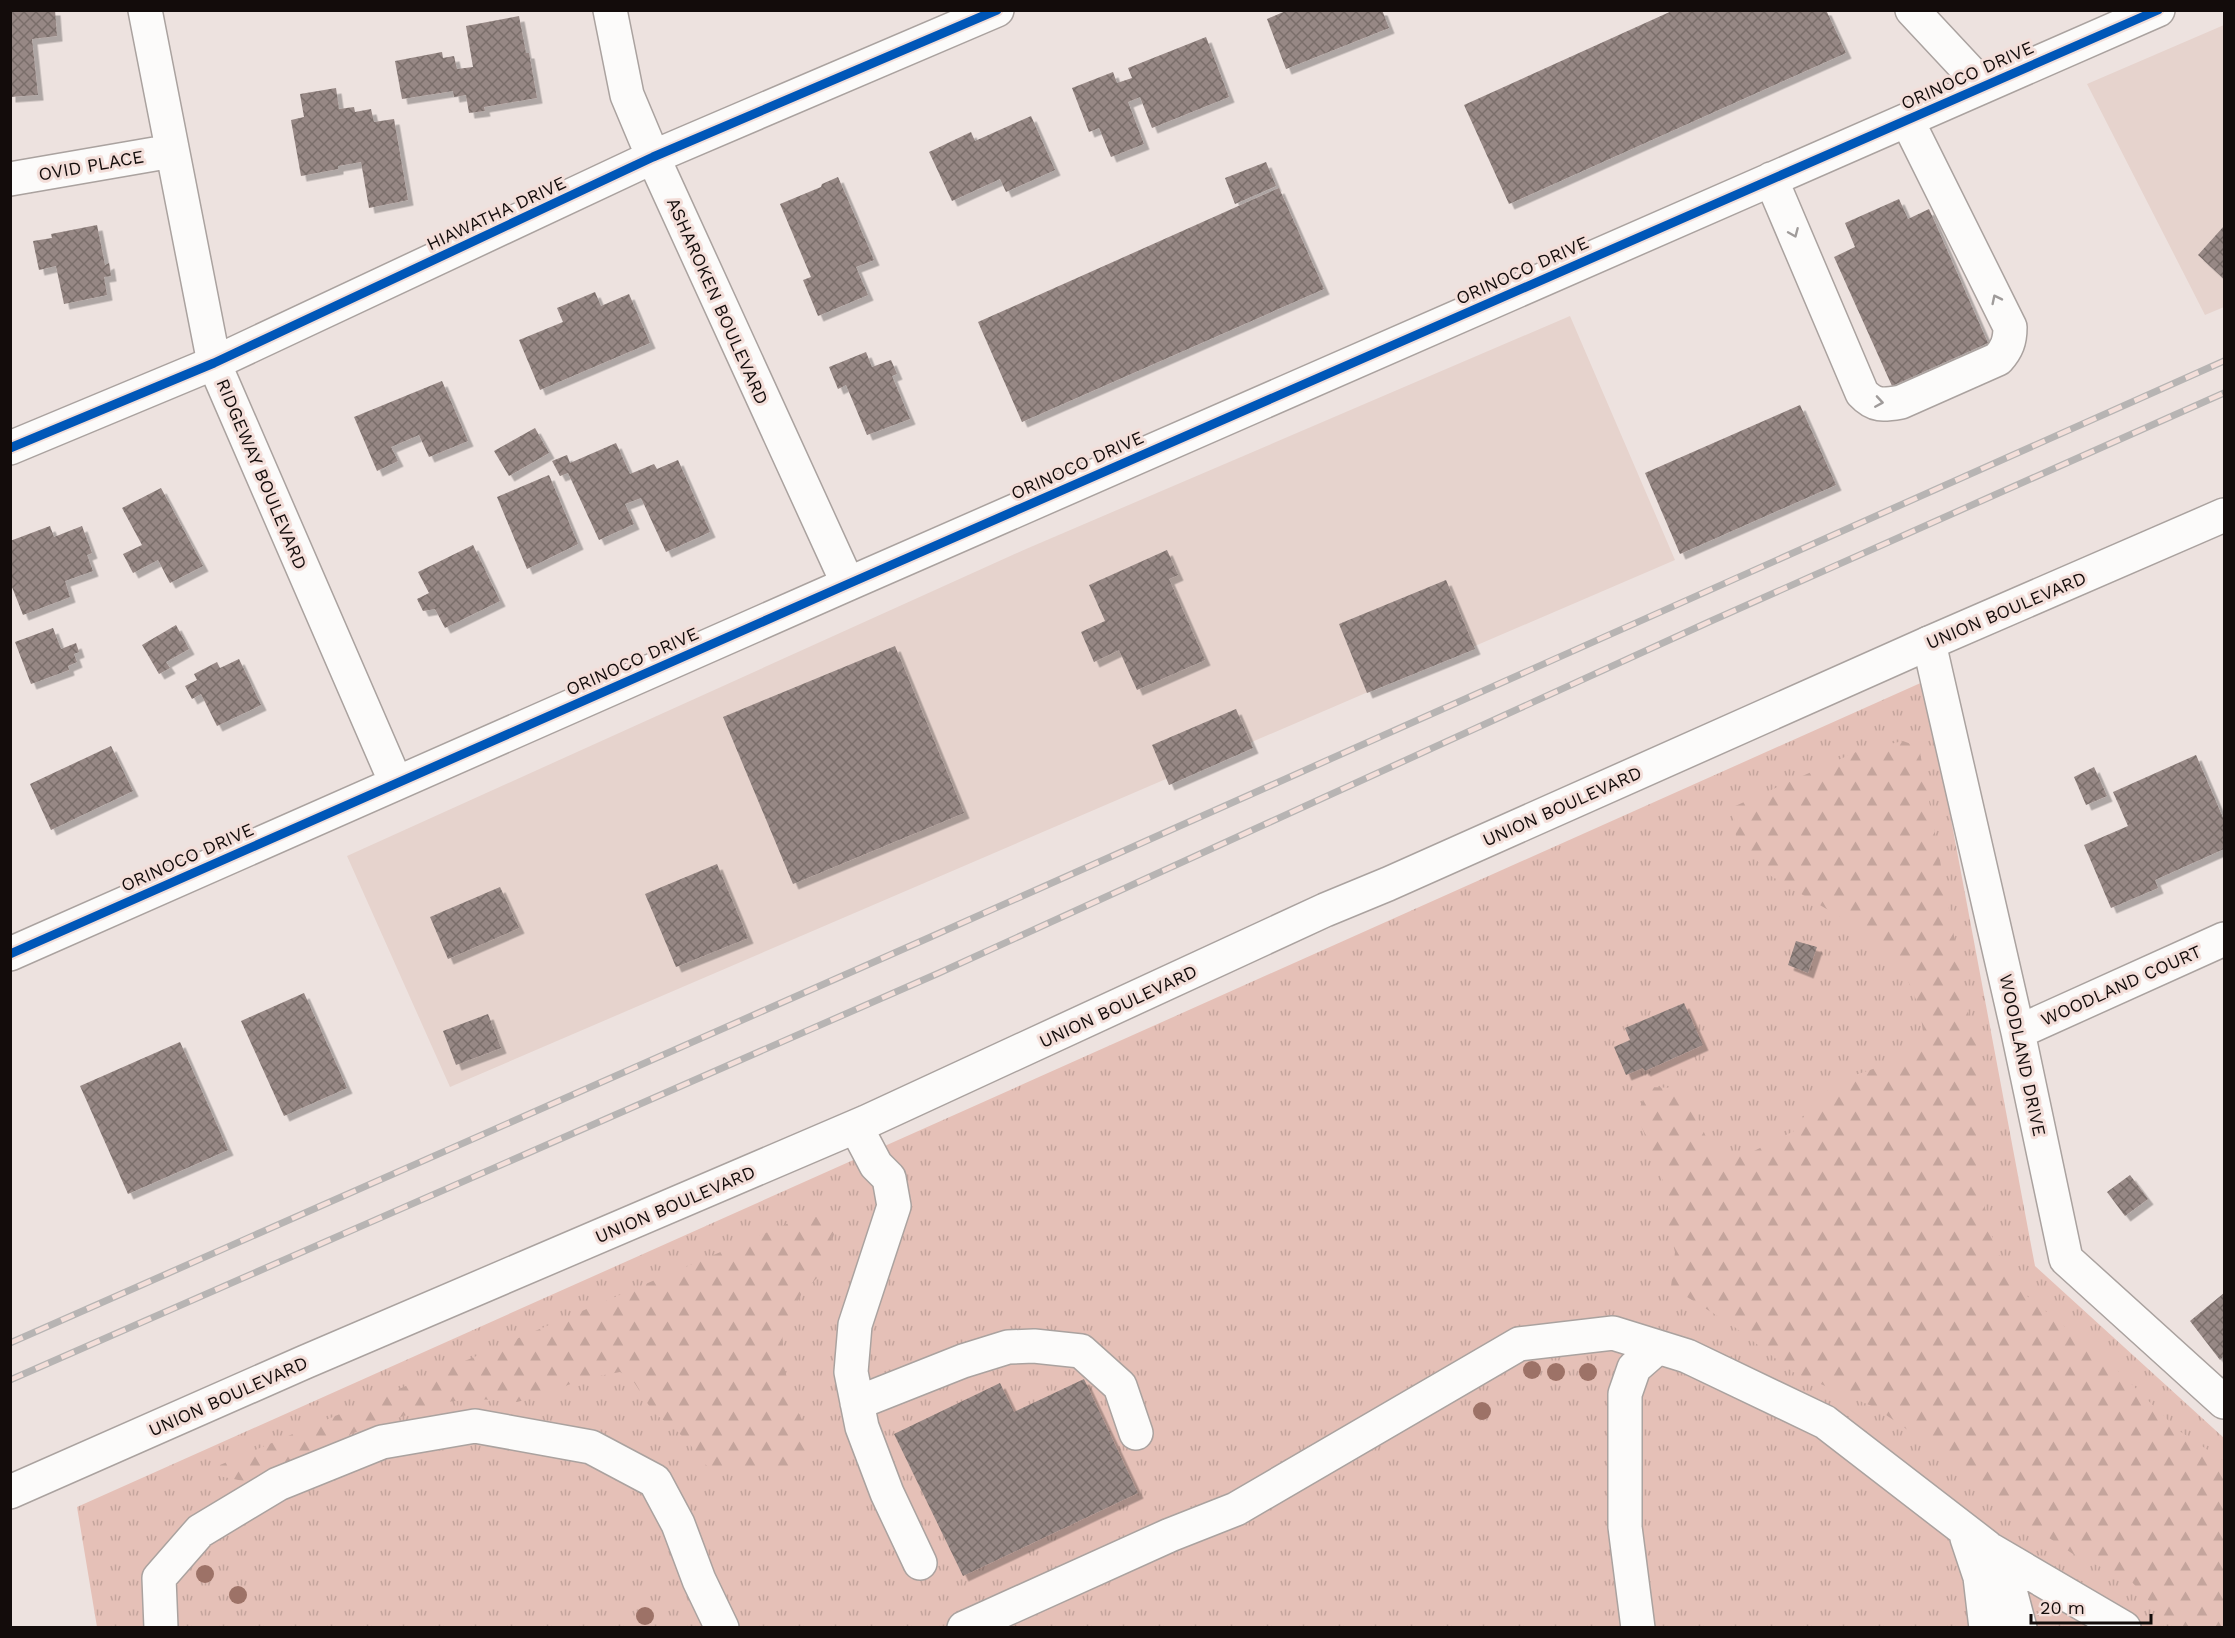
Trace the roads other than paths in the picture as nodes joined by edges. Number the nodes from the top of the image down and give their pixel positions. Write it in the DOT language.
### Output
graph roads {
  1 [pos="145,10"];
  2 [pos="610,10"];
  3 [pos="997,10"];
  4 [pos="1912,10"];
  5 [pos="2158,10"];
  6 [pos="1983,86"];
  7 [pos="1907,120"];
  8 [pos="172,151"];
  9 [pos="653,157"];
  10 [pos="10,179"];
  11 [pos="1771,179"];
  12 [pos="214,363"];
  13 [pos="10,448"];
  14 [pos="2224,515"];
  15 [pos="848,584"];
  16 [pos="1929,643"];
  17 [pos="396,783"];
  18 [pos="2224,939"];
  19 [pos="10,954"];
  20 [pos="2018,1032"];
  21 [pos="856,1127"];
  22 [pos="1658,1347"];
  23 [pos="2224,1402"];
  24 [pos="857,1403"];
  25 [pos="1136,1433"];
  26 [pos="10,1492"];
  27 [pos="1976,1539"];
  28 [pos="920,1563"];
  29 [pos="161,1628"];
  30 [pos="722,1628"];
  31 [pos="964,1628"];
  32 [pos="1638,1628"];
  33 [pos="1986,1628"];
  34 [pos="2020,1628"];
  35 [pos="2124,1628"];
  1 -- 8 [label="street, RIDGEWAY BOULEVARD"];
  2 -- 9 [label="street, ASHAROKEN BOULEVARD"];
  3 -- 9 [label="street, HIAWATHA DRIVE"];
  4 -- 6 [label="street"];
  5 -- 6 [label="street, ORINOCO DRIVE"];
  6 -- 7 [label="street, ORINOCO DRIVE"];
  7 -- 11 [label="street, ORINOCO DRIVE"];
  11 -- 7 [label="street, one-way"];
  8 -- 10 [label="street, OVID PLACE"];
  8 -- 12 [label="street, RIDGEWAY BOULEVARD"];
  9 -- 12 [label="street, HIAWATHA DRIVE"];
  9 -- 15 [label="street, ASHAROKEN BOULEVARD"];
  11 -- 15 [label="street, ORINOCO DRIVE"];
  12 -- 13 [label="street, HIAWATHA DRIVE"];
  12 -- 17 [label="street, RIDGEWAY BOULEVARD"];
  14 -- 16 [label="street, UNION BOULEVARD"];
  15 -- 17 [label="street, ORINOCO DRIVE"];
  16 -- 20 [label="street, WOODLAND DRIVE"];
  16 -- 21 [label="street, UNION BOULEVARD"];
  17 -- 19 [label="street, ORINOCO DRIVE"];
  18 -- 20 [label="street, WOODLAND COURT"];
  20 -- 23 [label="street, WOODLAND DRIVE"];
  21 -- 24 [label="street"];
  21 -- 26 [label="street, UNION BOULEVARD"];
  22 -- 27 [label="street"];
  22 -- 31 [label="street"];
  22 -- 32 [label="street"];
  24 -- 25 [label="street"];
  24 -- 28 [label="street"];
  27 -- 33 [label="street"];
  27 -- 34 [label="street"];
  27 -- 35 [label="street"];
  29 -- 30 [label="street"];
}
